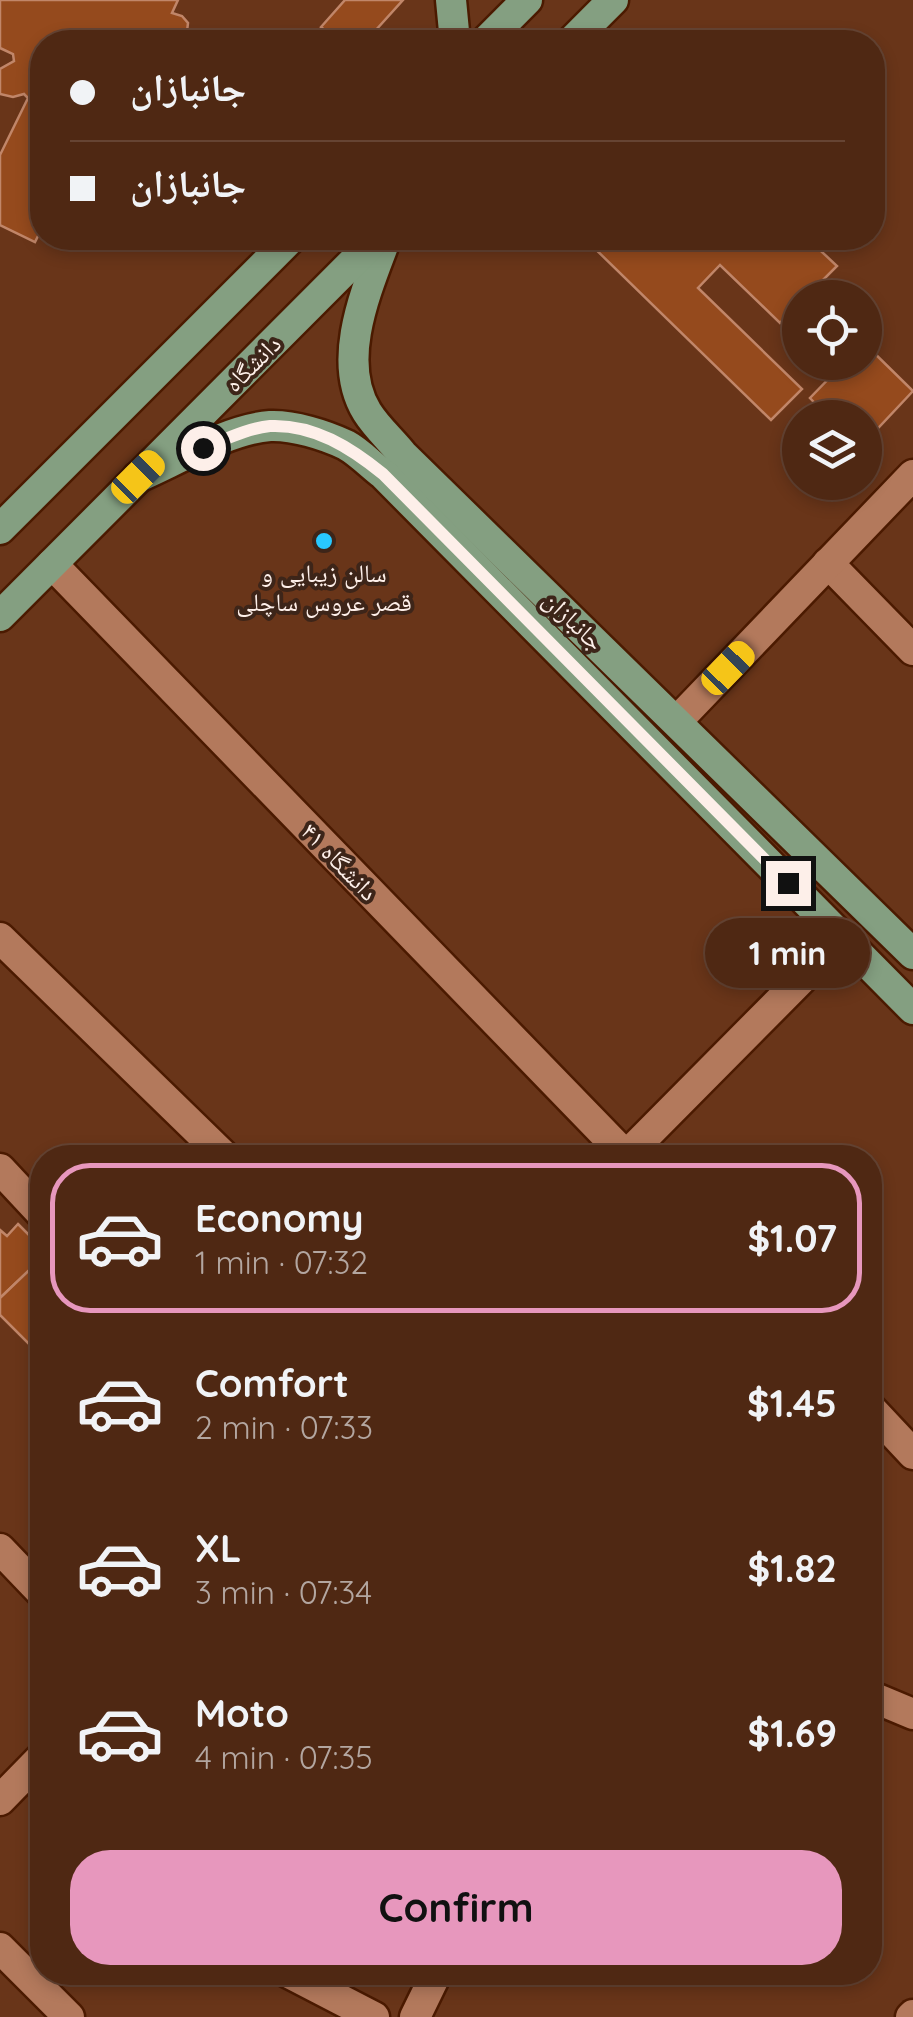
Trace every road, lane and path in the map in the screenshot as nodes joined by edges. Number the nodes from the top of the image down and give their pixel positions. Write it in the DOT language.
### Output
graph roads {
  1 [pos="450,0"];
  2 [pos="527,0"];
  3 [pos="613,0"];
  4 [pos="453,30"];
  5 [pos="498,30"];
  6 [pos="583,30"];
  7 [pos="279,250"];
  8 [pos="365,250"];
  9 [pos="382,250"];
  10 [pos="393,465"];
  11 [pos="913,475"];
  12 [pos="138,477"];
  13 [pos="0,529"];
  14 [pos="828,563"];
  15 [pos="52,564"];
  16 [pos="0,616"];
  17 [pos="913,650"];
  18 [pos="677,720"];
  19 [pos="0,938"];
  20 [pos="842,938"];
  21 [pos="913,954"];
  22 [pos="913,1010"];
  23 [pos="213,1145"];
  24 [pos="614,1145"];
  25 [pos="638,1145"];
  26 [pos="0,1169"];
  27 [pos="30,1201"];
  28 [pos="882,1421"];
  29 [pos="913,1454"];
  30 [pos="0,1550"];
  31 [pos="30,1581"];
  32 [pos="882,1701"];
  33 [pos="913,1714"];
  34 [pos="30,1769"];
  35 [pos="0,1800"];
  36 [pos="0,1948"];
  37 [pos="30,1978"];
  38 [pos="37,1985"];
  39 [pos="313,1985"];
  40 [pos="431,1985"];
  41 [pos="69,2017"];
  42 [pos="374,2017"];
  43 [pos="415,2017"];
  1 -- 4 [label="main road"];
  2 -- 5 [label="main road"];
  3 -- 6 [label="main road"];
  7 -- 13 [label="main road"];
  8 -- 12 [label="main road, دانشگاه"];
  9 -- 10 [label="main road, جانبازان"];
  10 -- 12 [label="main road, جانبازان"];
  10 -- 18 [label="main road, جانبازان"];
  10 -- 20 [label="main road, جانبازان"];
  11 -- 14 [label="street"];
  12 -- 15 [label="main road, دانشگاه"];
  14 -- 17 [label="street"];
  14 -- 18 [label="street"];
  15 -- 16 [label="main road, دانشگاه"];
  15 -- 24 [label="street, دانشگاه ۴۱"];
  18 -- 21 [label="main road, جانبازان"];
  19 -- 23 [label="street"];
  20 -- 22 [label="main road, جانبازان"];
  20 -- 25 [label="street"];
  26 -- 27 [label="street"];
  28 -- 29 [label="street"];
  30 -- 31 [label="street"];
  32 -- 33 [label="street"];
  34 -- 35 [label="street"];
  36 -- 37 [label="street"];
  38 -- 41 [label="street"];
  39 -- 42 [label="street"];
  40 -- 43 [label="street"];
}
